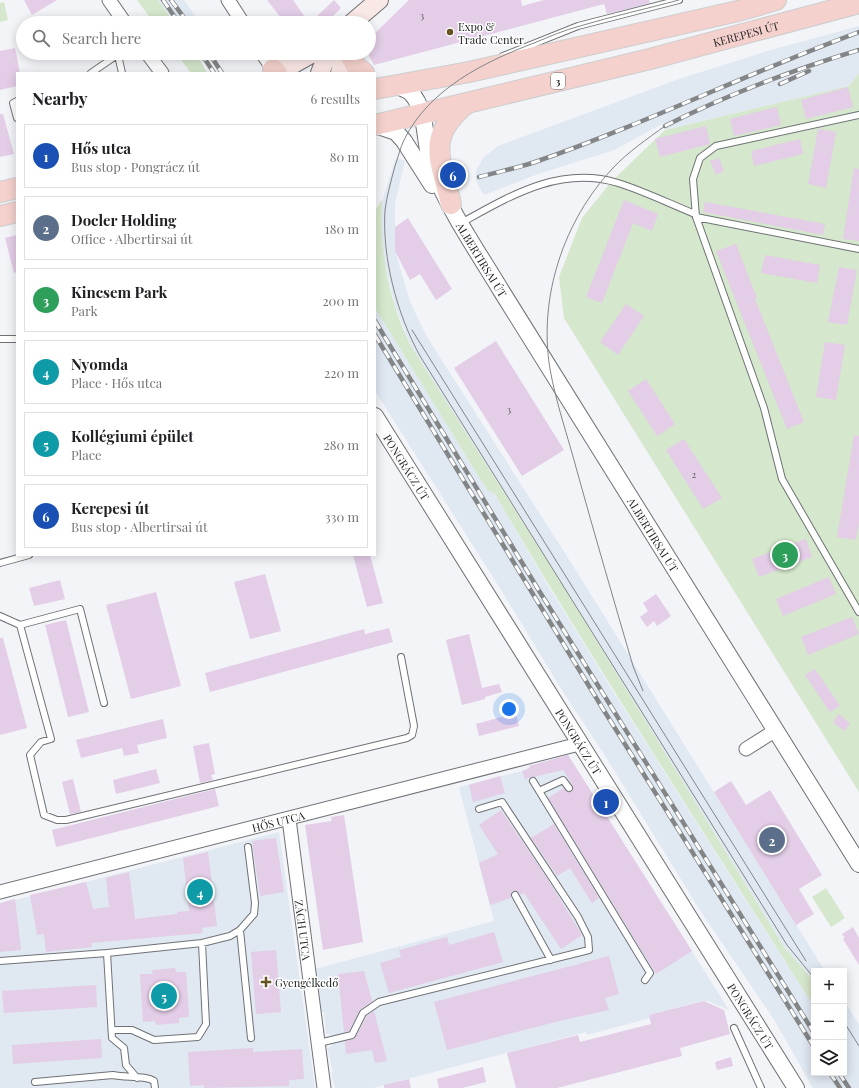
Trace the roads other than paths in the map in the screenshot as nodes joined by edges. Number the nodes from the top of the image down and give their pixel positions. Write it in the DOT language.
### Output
graph roads {
  1 [pos="109,0"];
  2 [pos="228,0"];
  3 [pos="680,0"];
  4 [pos="776,0"];
  5 [pos="786,0"];
  6 [pos="859,3"];
  7 [pos="375,4"];
  8 [pos="738,11"];
  9 [pos="120,16"];
  10 [pos="238,16"];
  11 [pos="360,16"];
  12 [pos="366,16"];
  13 [pos="717,41"];
  14 [pos="650,59"];
  15 [pos="110,60"];
  16 [pos="120,60"];
  17 [pos="152,60"];
  18 [pos="301,60"];
  19 [pos="325,60"];
  20 [pos="343,60"];
  21 [pos="353,60"];
  22 [pos="271,67"];
  23 [pos="92,72"];
  24 [pos="122,72"];
  25 [pos="161,72"];
  26 [pos="320,72"];
  27 [pos="340,72"];
  28 [pos="363,72"];
  29 [pos="470,72"];
  30 [pos="376,78"];
  31 [pos="404,89"];
  32 [pos="376,90"];
  33 [pos="16,102"];
  34 [pos="467,103"];
  35 [pos="16,114"];
  36 [pos="422,114"];
  37 [pos="859,115"];
  38 [pos="376,125"];
  39 [pos="376,125"];
  40 [pos="16,188"];
  41 [pos="0,192"];
  42 [pos="451,204"];
  43 [pos="16,212"];
  44 [pos="0,216"];
  45 [pos="695,216"];
  46 [pos="461,223"];
  47 [pos="859,249"];
  48 [pos="0,339"];
  49 [pos="16,339"];
  50 [pos="376,418"];
  51 [pos="25,556"];
  52 [pos="0,563"];
  53 [pos="859,612"];
  54 [pos="0,616"];
  55 [pos="20,625"];
  56 [pos="401,658"];
  57 [pos="104,703"];
  58 [pos="776,730"];
  59 [pos="580,744"];
  60 [pos="746,749"];
  61 [pos="533,781"];
  62 [pos="569,788"];
  63 [pos="539,791"];
  64 [pos="479,809"];
  65 [pos="289,820"];
  66 [pos="248,847"];
  67 [pos="859,864"];
  68 [pos="0,892"];
  69 [pos="516,895"];
  70 [pos="240,930"];
  71 [pos="202,943"];
  72 [pos="107,953"];
  73 [pos="551,960"];
  74 [pos="0,961"];
  75 [pos="645,980"];
  76 [pos="734,1028"];
  77 [pos="112,1030"];
  78 [pos="251,1038"];
  79 [pos="318,1044"];
  80 [pos="137,1078"];
  81 [pos="35,1082"];
  82 [pos="155,1088"];
  83 [pos="323,1088"];
  84 [pos="761,1088"];
  85 [pos="796,1088"];
  1 -- 9 [label="street"];
  2 -- 10 [label="street"];
  3 -- 29 [label="lane"];
  4 -- 8 [label="main road, KEREPESI ÚT"];
  5 -- 13 [label="main road"];
  6 -- 13 [label="main road, KEREPESI ÚT / 3"];
  7 -- 11 [label="main road"];
  7 -- 12 [label="main road"];
  8 -- 14 [label="main road"];
  8 -- 29 [label="main road, KEREPESI ÚT"];
  13 -- 14 [label="main road, KEREPESI ÚT / 3"];
  14 -- 34 [label="main road, KEREPESI ÚT / 3"];
  15 -- 23 [label="lane"];
  16 -- 24 [label="lane"];
  17 -- 25 [label="street"];
  18 -- 22 [label="main road"];
  19 -- 26 [label="main road"];
  20 -- 27 [label="main road"];
  21 -- 28 [label="main road"];
  29 -- 31 [label="main road, KEREPESI ÚT"];
  30 -- 31 [label="main road"];
  31 -- 32 [label="main road, KEREPESI ÚT"];
  31 -- 36 [label="street, ALBERTIRSAI ÚT"];
  33 -- 35 [label="lane"];
  34 -- 36 [label="main road, KEREPESI ÚT / 3"];
  34 -- 42 [label="main road"];
  36 -- 38 [label="main road, KEREPESI ÚT / 3"];
  36 -- 42 [label="street, ALBERTIRSAI ÚT"];
  37 -- 45 [label="lane"];
  39 -- 42 [label="street, ALBERTIRSAI ÚT"];
  40 -- 41 [label="main road"];
  42 -- 46 [label="street, ALBERTIRSAI ÚT"];
  43 -- 44 [label="main road"];
  45 -- 46 [label="lane"];
  45 -- 47 [label="lane"];
  45 -- 53 [label="lane"];
  46 -- 58 [label="street, ALBERTIRSAI ÚT"];
  48 -- 49 [label="lane"];
  50 -- 59 [label="street, PONGRÁCZ ÚT"];
  51 -- 52 [label="lane"];
  54 -- 55 [label="lane"];
  55 -- 56 [label="lane"];
  55 -- 57 [label="lane"];
  58 -- 60 [label="street"];
  58 -- 67 [label="street, ALBERTIRSAI ÚT"];
  59 -- 65 [label="street, HŐS UTCA"];
  59 -- 85 [label="street, PONGRÁCZ ÚT"];
  61 -- 63 [label="lane"];
  62 -- 63 [label="lane"];
  63 -- 75 [label="lane"];
  64 -- 73 [label="lane"];
  65 -- 68 [label="street, HŐS UTCA"];
  65 -- 79 [label="street, ZÁCH UTCA"];
  66 -- 70 [label="lane"];
  69 -- 73 [label="lane"];
  70 -- 71 [label="lane"];
  70 -- 78 [label="lane"];
  71 -- 72 [label="lane"];
  71 -- 77 [label="lane"];
  72 -- 74 [label="lane"];
  72 -- 77 [label="lane"];
  73 -- 79 [label="lane"];
  76 -- 84 [label="lane"];
  77 -- 80 [label="lane"];
  79 -- 83 [label="street, ZÁCH UTCA"];
  80 -- 81 [label="lane"];
  80 -- 82 [label="lane"];
}
